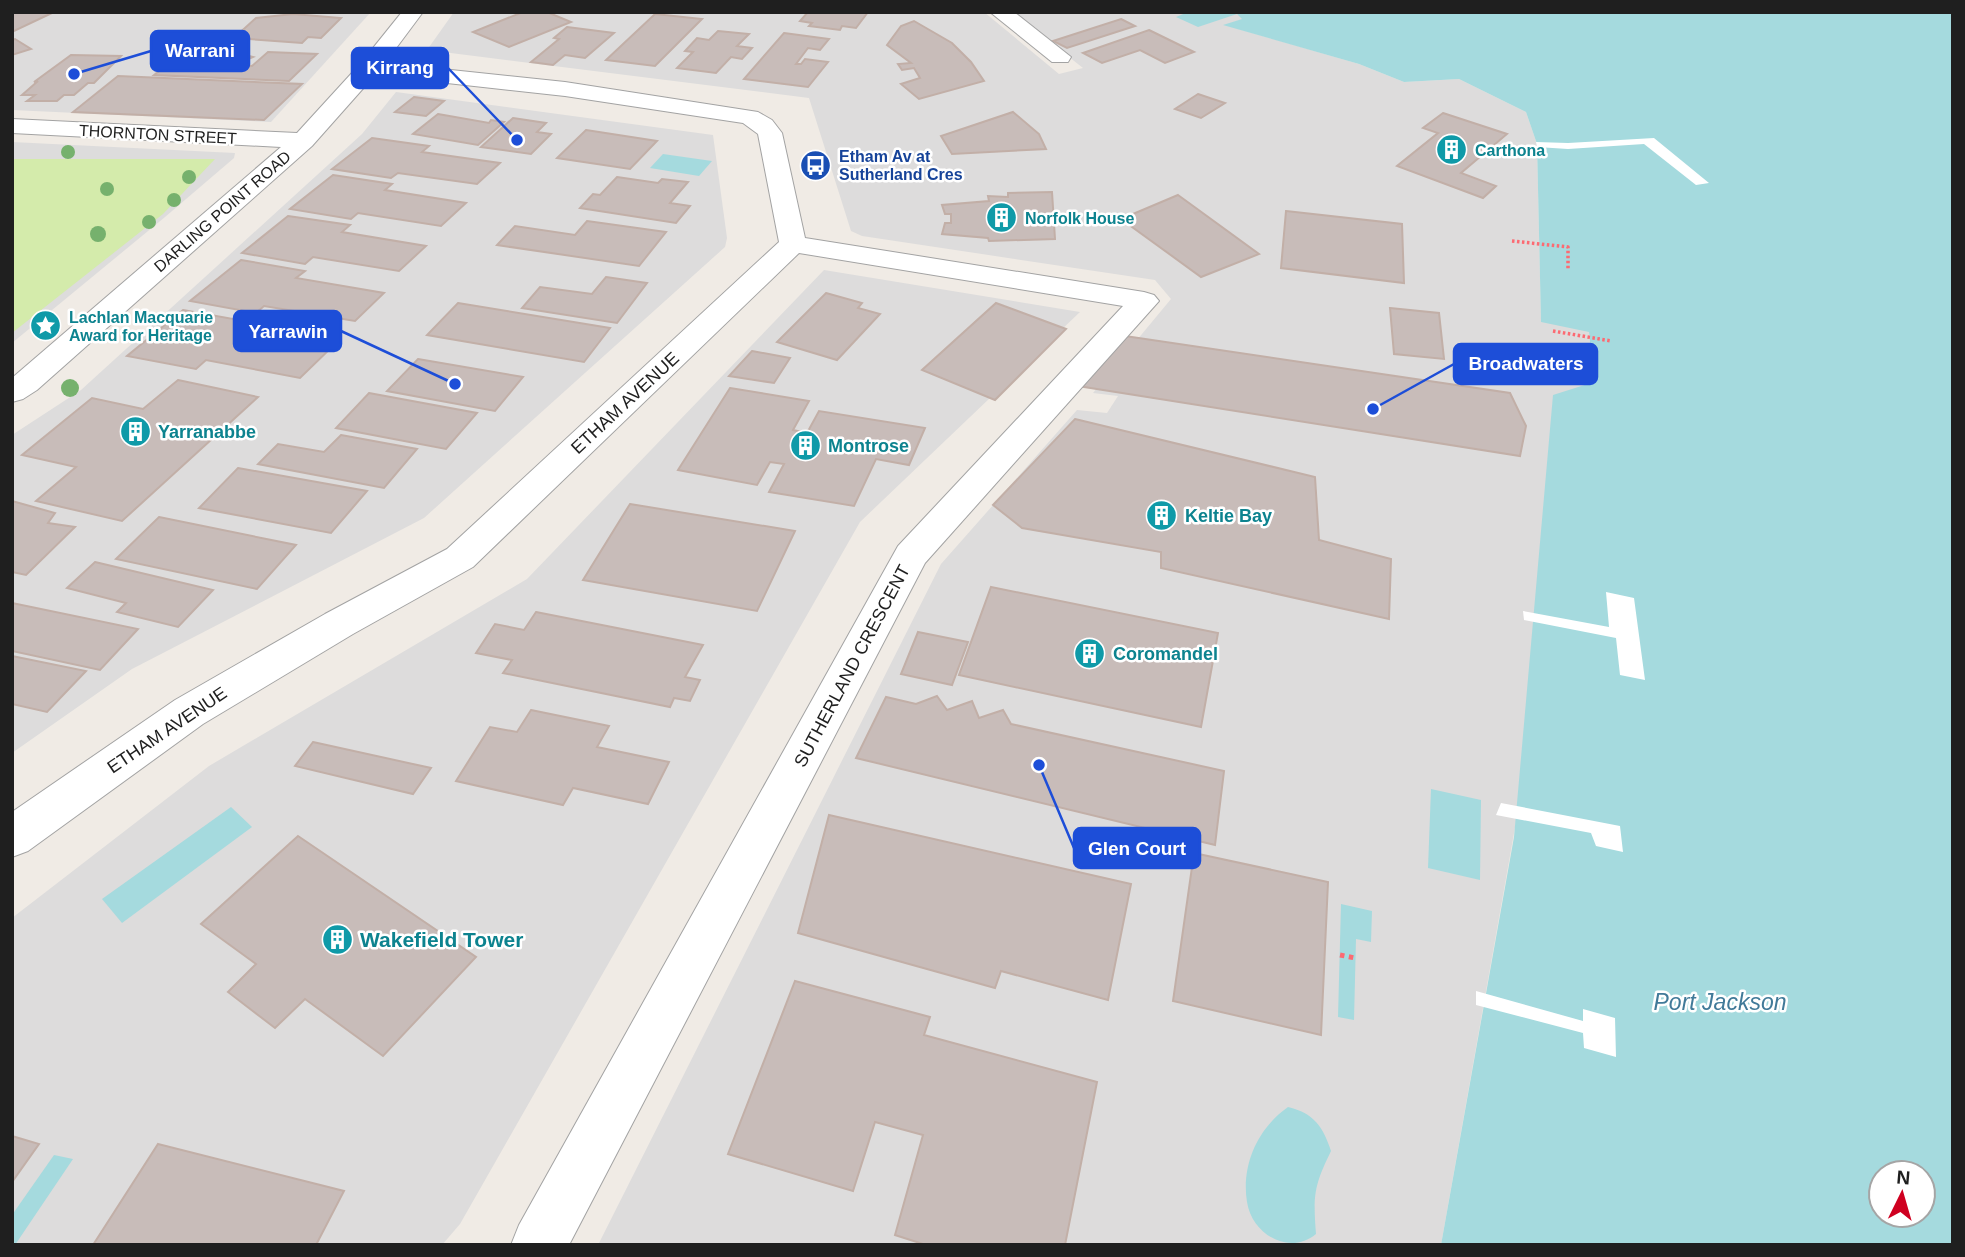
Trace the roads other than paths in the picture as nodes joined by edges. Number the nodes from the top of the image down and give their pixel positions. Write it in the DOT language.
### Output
graph roads {
  1 [pos="413,12"];
  2 [pos="1000,12"];
  3 [pos="1060,57"];
  4 [pos="369,68"];
  5 [pos="12,126"];
  6 [pos="303,141"];
  7 [pos="793,244"];
  8 [pos="12,392"];
  9 [pos="12,837"];
  10 [pos="540,1245"];
  1 -- 4 [label="street, DARLING POINT ROAD"];
  2 -- 3 [label="street"];
  4 -- 6 [label="street, DARLING POINT ROAD"];
  4 -- 7 [label="street"];
  5 -- 6 [label="street, THORNTON STREET"];
  6 -- 8 [label="street, DARLING POINT ROAD"];
  7 -- 9 [label="street, ETHAM AVENUE"];
  7 -- 10 [label="street, SUTHERLAND CRESCENT"];
}
